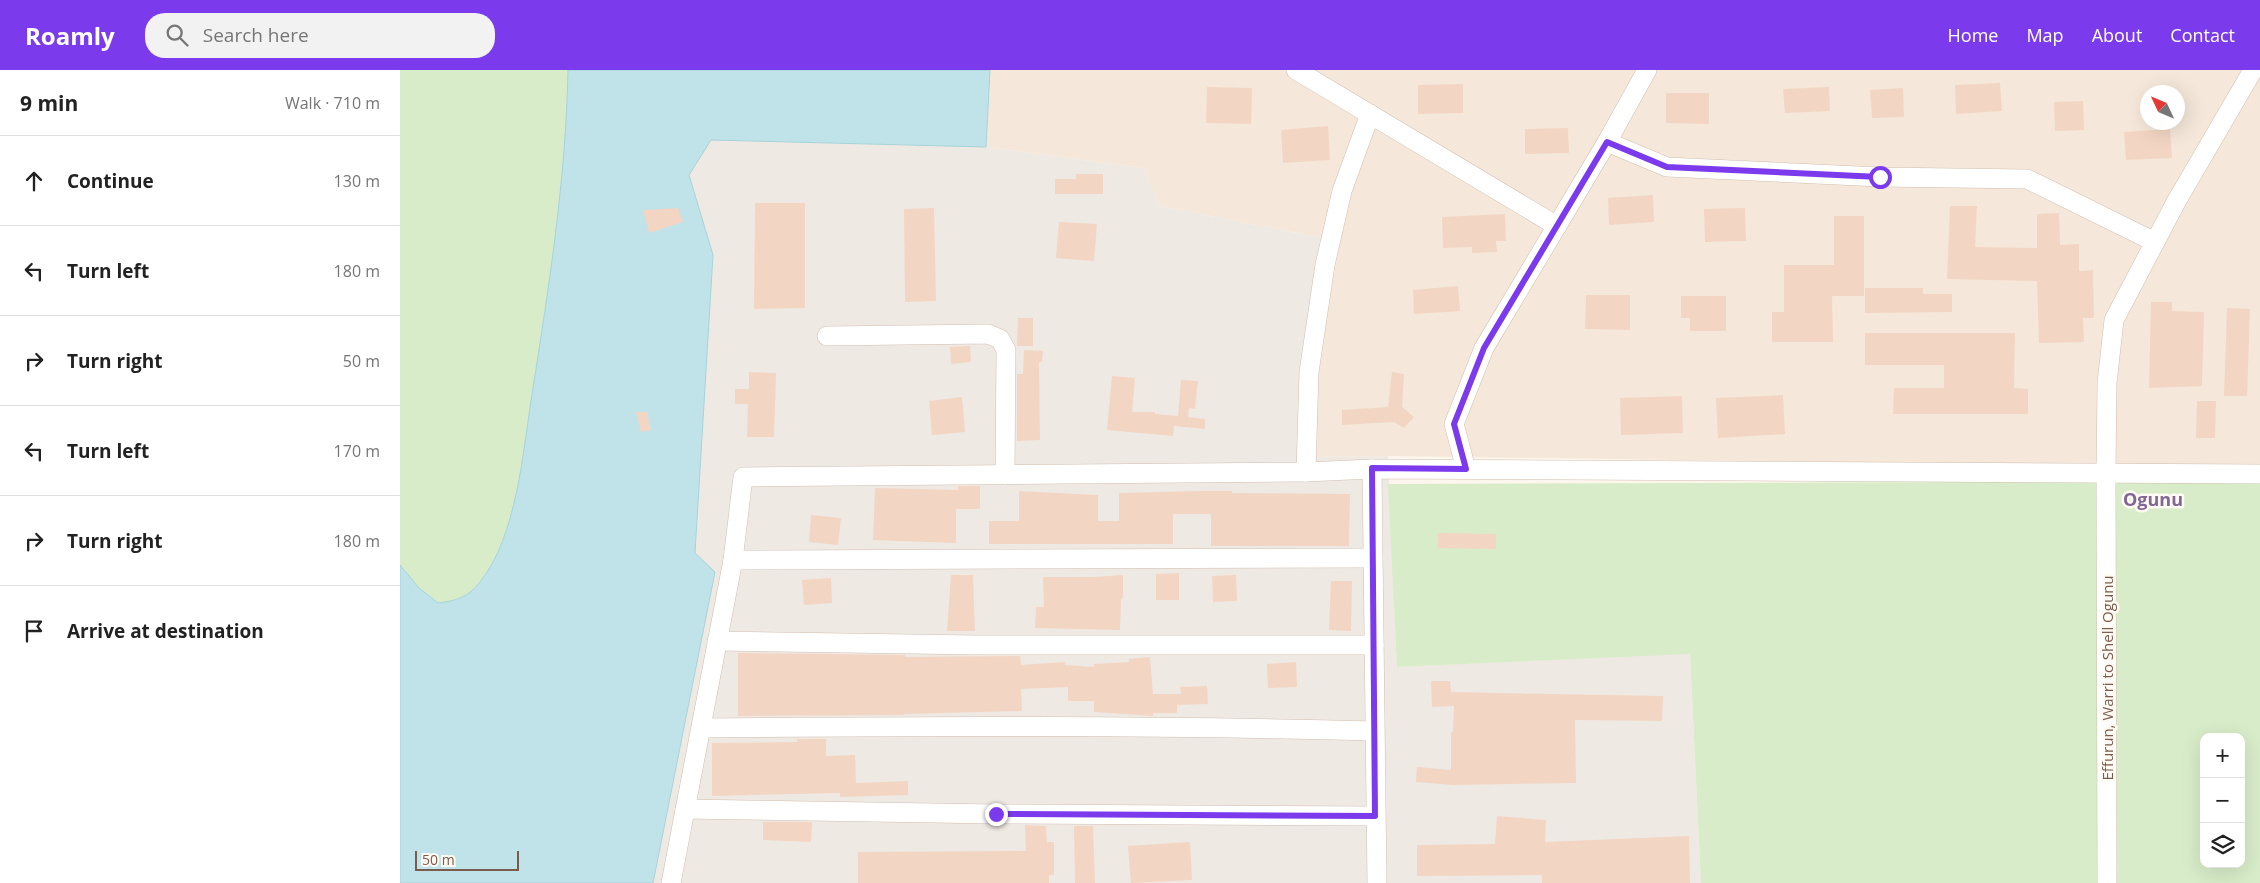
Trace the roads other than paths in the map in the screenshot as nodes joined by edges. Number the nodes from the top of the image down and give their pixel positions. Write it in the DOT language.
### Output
graph roads {
  1 [pos="1296,70"];
  2 [pos="1647,70"];
  3 [pos="2253,70"];
  4 [pos="1370,114"];
  5 [pos="1607,142"];
  6 [pos="1557,226"];
  7 [pos="2155,242"];
  8 [pos="827,336"];
  9 [pos="1372,468"];
  10 [pos="1466,469"];
  11 [pos="1306,472"];
  12 [pos="2106,472"];
  13 [pos="2260,474"];
  14 [pos="1004,475"];
  15 [pos="1373,558"];
  16 [pos="733,560"];
  17 [pos="717,642"];
  18 [pos="1374,646"];
  19 [pos="702,728"];
  20 [pos="1374,731"];
  21 [pos="685,809"];
  22 [pos="1375,816"];
  23 [pos="672,883"];
  24 [pos="1377,883"];
  25 [pos="2108,883"];
  1 -- 4 [label="street"];
  2 -- 5 [label="street"];
  3 -- 7 [label="street, Effurun, Warri to Shell Ogunu"];
  4 -- 6 [label="street"];
  4 -- 11 [label="street"];
  5 -- 6 [label="street"];
  5 -- 7 [label="street"];
  6 -- 10 [label="street"];
  7 -- 12 [label="street, Effurun, Warri to Shell Ogunu"];
  8 -- 14 [label="street"];
  9 -- 10 [label="street"];
  9 -- 11 [label="street"];
  9 -- 15 [label="street"];
  10 -- 12 [label="street"];
  11 -- 14 [label="street"];
  12 -- 13 [label="street"];
  12 -- 25 [label="street, Effurun, Warri to Shell Ogunu"];
  14 -- 16 [label="street"];
  15 -- 16 [label="street"];
  15 -- 18 [label="street"];
  16 -- 17 [label="street"];
  17 -- 18 [label="street"];
  17 -- 19 [label="street"];
  18 -- 20 [label="street"];
  19 -- 20 [label="street"];
  19 -- 21 [label="street"];
  20 -- 22 [label="street"];
  21 -- 22 [label="street"];
  21 -- 23 [label="street"];
  22 -- 24 [label="street"];
}
